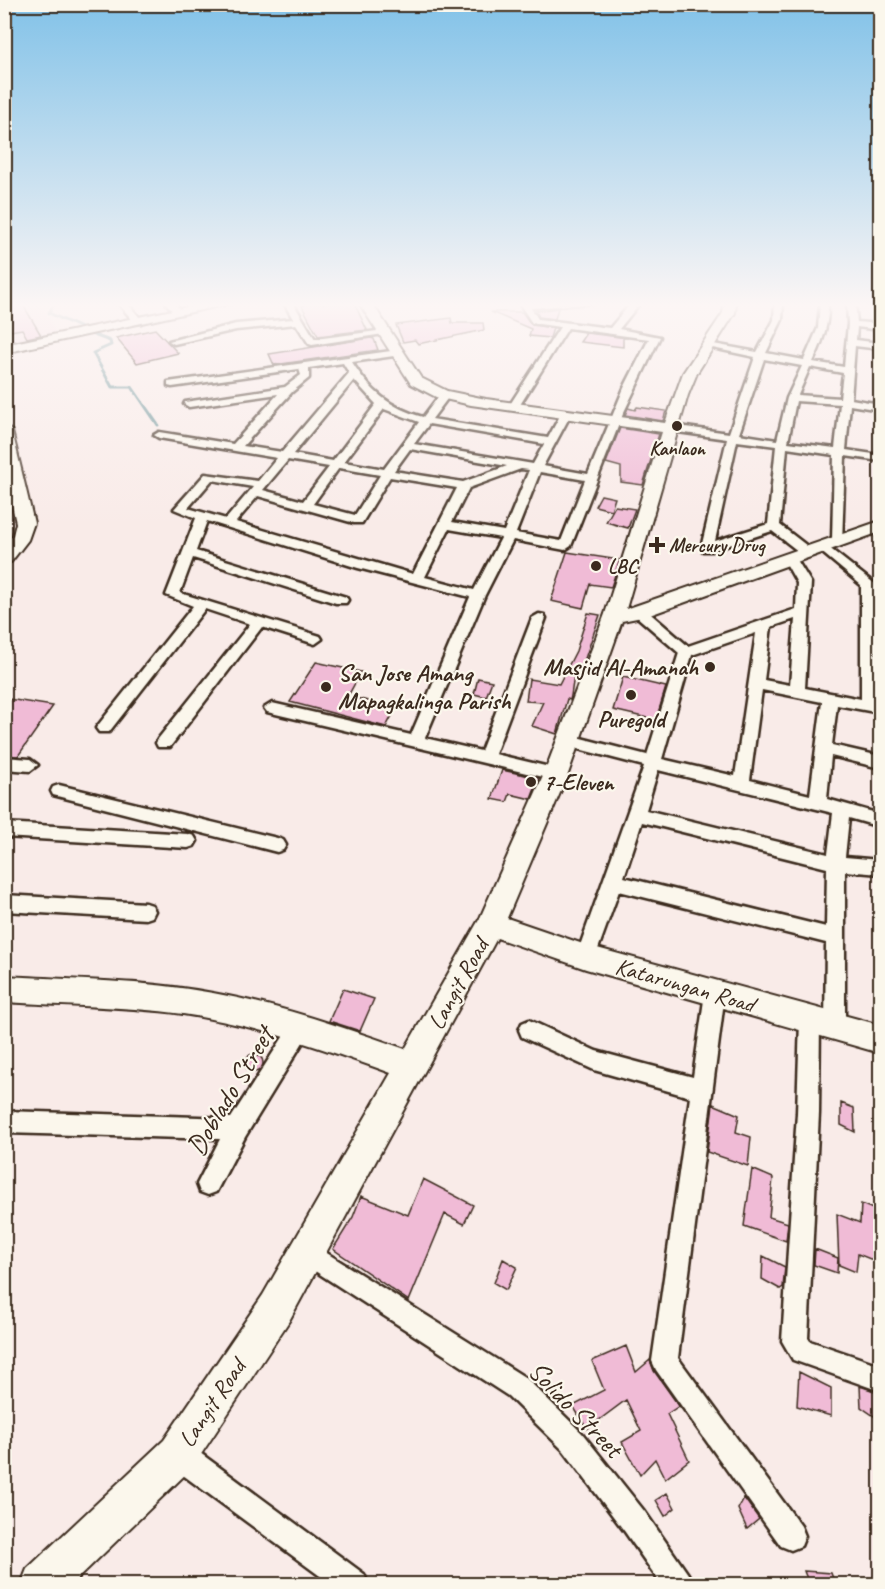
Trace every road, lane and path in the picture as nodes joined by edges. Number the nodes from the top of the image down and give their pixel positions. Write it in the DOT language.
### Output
graph roads {
  1 [pos="222,377"];
  2 [pos="305,377"];
  3 [pos="351,377"];
  4 [pos="357,377"];
  5 [pos="414,377"];
  6 [pos="533,377"];
  7 [pos="633,377"];
  8 [pos="689,377"];
  9 [pos="753,377"];
  10 [pos="801,377"];
  11 [pos="848,377"];
  12 [pos="172,384"];
  13 [pos="288,390"];
  14 [pos="445,395"];
  15 [pos="792,398"];
  16 [pos="846,401"];
  17 [pos="189,404"];
  18 [pos="382,404"];
  19 [pos="514,406"];
  20 [pos="880,407"];
  21 [pos="566,414"];
  22 [pos="425,421"];
  23 [pos="614,421"];
  24 [pos="671,428"];
  25 [pos="159,435"];
  26 [pos="5,436"];
  27 [pos="733,436"];
  28 [pos="549,441"];
  29 [pos="783,444"];
  30 [pos="409,446"];
  31 [pos="236,448"];
  32 [pos="840,452"];
  33 [pos="284,456"];
  34 [pos="880,458"];
  35 [pos="336,465"];
  36 [pos="519,466"];
  37 [pos="536,468"];
  38 [pos="387,473"];
  39 [pos="593,478"];
  40 [pos="465,486"];
  41 [pos="257,488"];
  42 [pos="305,506"];
  43 [pos="203,516"];
  44 [pos="229,523"];
  45 [pos="444,524"];
  46 [pos="774,526"];
  47 [pos="880,526"];
  48 [pos="508,537"];
  49 [pos="814,550"];
  50 [pos="189,553"];
  51 [pos="4,558"];
  52 [pos="417,579"];
  53 [pos="478,594"];
  54 [pos="341,600"];
  55 [pos="202,604"];
  56 [pos="640,612"];
  57 [pos="801,612"];
  58 [pos="615,614"];
  59 [pos="539,618"];
  60 [pos="259,622"];
  61 [pos="764,625"];
  62 [pos="315,639"];
  63 [pos="686,652"];
  64 [pos="754,683"];
  65 [pos="797,692"];
  66 [pos="830,698"];
  67 [pos="875,706"];
  68 [pos="272,708"];
  69 [pos="104,728"];
  70 [pos="569,741"];
  71 [pos="164,743"];
  72 [pos="415,743"];
  73 [pos="826,748"];
  74 [pos="486,758"];
  75 [pos="880,762"];
  76 [pos="4,763"];
  77 [pos="654,764"];
  78 [pos="30,765"];
  79 [pos="556,774"];
  80 [pos="741,782"];
  81 [pos="59,791"];
  82 [pos="818,801"];
  83 [pos="842,809"];
  84 [pos="637,814"];
  85 [pos="880,820"];
  86 [pos="4,830"];
  87 [pos="188,841"];
  88 [pos="277,844"];
  89 [pos="836,862"];
  90 [pos="880,867"];
  91 [pos="615,882"];
  92 [pos="4,903"];
  93 [pos="146,911"];
  94 [pos="491,924"];
  95 [pos="835,937"];
  96 [pos="586,957"];
  97 [pos="4,989"];
  98 [pos="715,993"];
  99 [pos="823,1024"];
  100 [pos="301,1027"];
  101 [pos="529,1030"];
  102 [pos="880,1039"];
  103 [pos="412,1066"];
  104 [pos="701,1090"];
  105 [pos="4,1122"];
  106 [pos="237,1129"];
  107 [pos="208,1184"];
  108 [pos="306,1252"];
  109 [pos="880,1378"];
  110 [pos="178,1454"];
  111 [pos="791,1536"];
  112 [pos="42,1584"];
  113 [pos="354,1584"];
  114 [pos="678,1584"];
  1 -- 12 [label="street"];
  2 -- 13 [label="street"];
  3 -- 33 [label="street"];
  4 -- 18 [label="street"];
  5 -- 14 [label="street"];
  6 -- 19 [label="street"];
  7 -- 23 [label="street"];
  8 -- 24 [label="street, Langit Road"];
  9 -- 27 [label="street"];
  10 -- 15 [label="street"];
  11 -- 16 [label="street"];
  13 -- 17 [label="street"];
  13 -- 31 [label="street"];
  14 -- 19 [label="street"];
  14 -- 22 [label="street"];
  15 -- 16 [label="street"];
  15 -- 29 [label="street"];
  16 -- 20 [label="street"];
  16 -- 32 [label="street"];
  18 -- 22 [label="street"];
  18 -- 35 [label="street"];
  19 -- 21 [label="street"];
  21 -- 23 [label="street"];
  21 -- 28 [label="street"];
  22 -- 28 [label="street"];
  22 -- 30 [label="street"];
  23 -- 24 [label="street"];
  23 -- 39 [label="street"];
  24 -- 27 [label="street"];
  24 -- 58 [label="street, Langit Road"];
  25 -- 31 [label="street"];
  26 -- 51 [label="street"];
  27 -- 29 [label="street"];
  27 -- 46 [label="street"];
  28 -- 37 [label="street"];
  29 -- 32 [label="street"];
  29 -- 46 [label="street"];
  30 -- 36 [label="street"];
  30 -- 38 [label="street"];
  31 -- 33 [label="street"];
  32 -- 34 [label="street"];
  32 -- 49 [label="street"];
  33 -- 35 [label="street"];
  33 -- 41 [label="street"];
  35 -- 38 [label="street"];
  35 -- 42 [label="street"];
  36 -- 37 [label="street"];
  36 -- 40 [label="street"];
  37 -- 39 [label="street"];
  37 -- 48 [label="street"];
  38 -- 40 [label="street"];
  38 -- 42 [label="street"];
  39 -- 48 [label="street"];
  40 -- 45 [label="street"];
  41 -- 42 [label="street"];
  41 -- 43 [label="street"];
  41 -- 44 [label="street"];
  43 -- 44 [label="street"];
  43 -- 50 [label="street"];
  44 -- 52 [label="street"];
  45 -- 48 [label="street"];
  45 -- 52 [label="street"];
  46 -- 49 [label="street"];
  47 -- 49 [label="street"];
  48 -- 53 [label="street"];
  49 -- 56 [label="street"];
  49 -- 57 [label="street"];
  49 -- 67 [label="street"];
  50 -- 54 [label="street"];
  50 -- 55 [label="street"];
  52 -- 53 [label="street"];
  53 -- 72 [label="street"];
  55 -- 60 [label="street"];
  55 -- 69 [label="street"];
  56 -- 58 [label="street"];
  56 -- 63 [label="street"];
  57 -- 61 [label="street"];
  57 -- 65 [label="street"];
  58 -- 70 [label="street, Langit Road"];
  59 -- 74 [label="street"];
  60 -- 62 [label="street"];
  60 -- 71 [label="street"];
  61 -- 63 [label="street"];
  61 -- 64 [label="street"];
  63 -- 77 [label="street"];
  64 -- 65 [label="street"];
  64 -- 80 [label="street"];
  65 -- 66 [label="street"];
  66 -- 67 [label="street"];
  66 -- 73 [label="street"];
  68 -- 72 [label="street"];
  70 -- 77 [label="street"];
  70 -- 79 [label="street, Langit Road"];
  72 -- 74 [label="street"];
  73 -- 75 [label="street"];
  73 -- 82 [label="street"];
  74 -- 79 [label="street"];
  76 -- 78 [label="street"];
  77 -- 80 [label="street"];
  77 -- 84 [label="street"];
  79 -- 94 [label="street, Langit Road"];
  80 -- 82 [label="street"];
  81 -- 88 [label="street"];
  82 -- 83 [label="street"];
  83 -- 85 [label="street"];
  83 -- 89 [label="street"];
  84 -- 89 [label="street"];
  84 -- 91 [label="street"];
  86 -- 87 [label="street"];
  89 -- 90 [label="street"];
  89 -- 95 [label="street"];
  91 -- 95 [label="street"];
  91 -- 96 [label="street"];
  92 -- 93 [label="street"];
  94 -- 96 [label="street, Katarungan Road"];
  94 -- 103 [label="street, Langit Road"];
  95 -- 99 [label="street"];
  96 -- 98 [label="street, Katarungan Road"];
  97 -- 100 [label="street"];
  98 -- 99 [label="street, Katarungan Road"];
  98 -- 104 [label="street"];
  99 -- 102 [label="street, Katarungan Road"];
  99 -- 109 [label="street"];
  100 -- 103 [label="street"];
  100 -- 106 [label="street, Doblado Street"];
  101 -- 104 [label="street"];
  103 -- 108 [label="street, Langit Road"];
  104 -- 111 [label="street"];
  105 -- 106 [label="street"];
  106 -- 107 [label="street, Doblado Street"];
  108 -- 110 [label="street, Langit Road"];
  108 -- 114 [label="street, Solido Street"];
  110 -- 112 [label="street, Langit Road"];
  110 -- 113 [label="street"];
}
